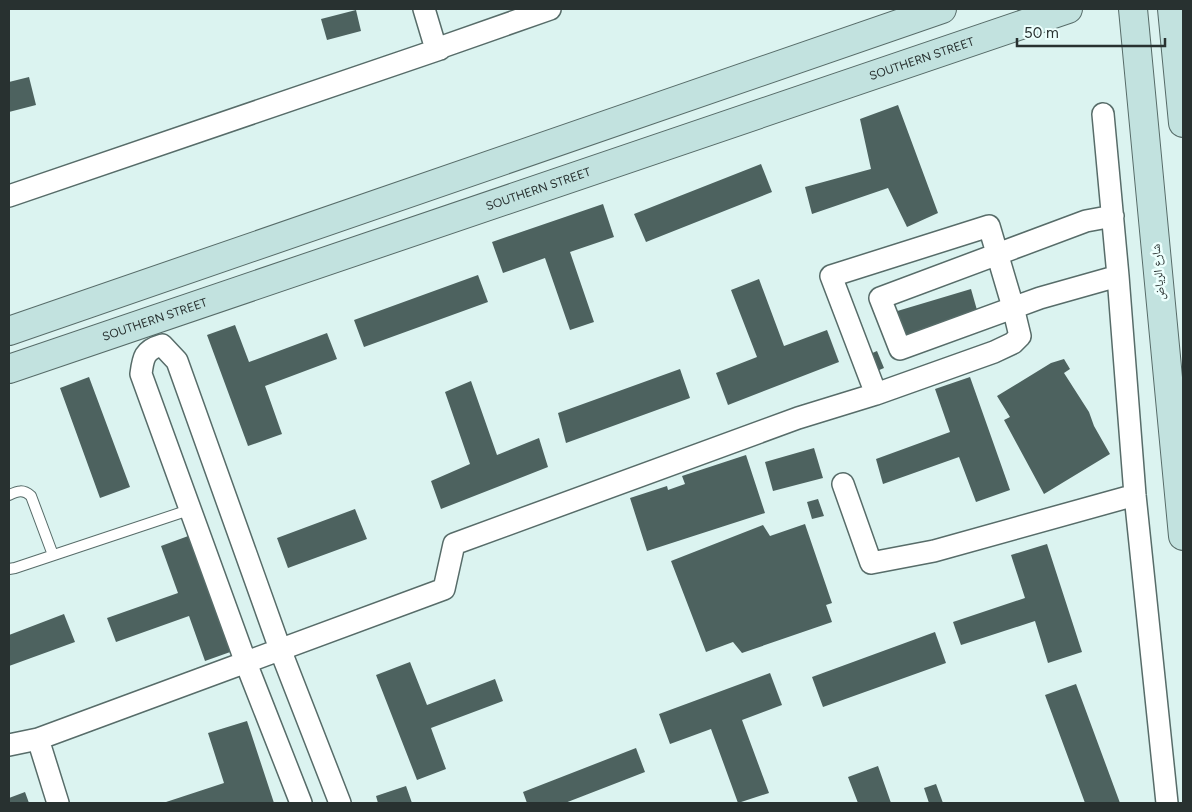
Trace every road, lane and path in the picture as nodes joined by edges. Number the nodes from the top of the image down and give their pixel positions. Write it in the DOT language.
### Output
graph roads {
  1 [pos="424,9"];
  2 [pos="550,9"];
  3 [pos="942,9"];
  4 [pos="1068,9"];
  5 [pos="1133,9"];
  6 [pos="1172,9"];
  7 [pos="436,49"];
  8 [pos="1182,92"];
  9 [pos="1103,114"];
  10 [pos="1183,123"];
  11 [pos="9,196"];
  12 [pos="1113,216"];
  13 [pos="998,254"];
  14 [pos="1118,276"];
  15 [pos="1014,308"];
  16 [pos="9,331"];
  17 [pos="9,369"];
  18 [pos="876,394"];
  19 [pos="843,484"];
  20 [pos="9,495"];
  21 [pos="1135,495"];
  22 [pos="189,510"];
  23 [pos="1183,536"];
  24 [pos="53,555"];
  25 [pos="9,569"];
  26 [pos="280,649"];
  27 [pos="246,663"];
  28 [pos="38,738"];
  29 [pos="9,746"];
  30 [pos="58,803"];
  31 [pos="301,803"];
  32 [pos="340,803"];
  33 [pos="1167,803"];
  1 -- 7 [label="street"];
  2 -- 7 [label="street"];
  3 -- 16 [label="main road"];
  4 -- 17 [label="main road, SOUTHERN STREET"];
  5 -- 23 [label="main road, شارع الرياض"];
  6 -- 8 [label="main road"];
  7 -- 11 [label="street"];
  8 -- 10 [label="main road"];
  9 -- 12 [label="street"];
  12 -- 13 [label="street"];
  12 -- 14 [label="street"];
  13 -- 15 [label="street"];
  13 -- 15 [label="street"];
  13 -- 18 [label="street"];
  14 -- 15 [label="street"];
  14 -- 21 [label="street"];
  15 -- 18 [label="street"];
  18 -- 26 [label="street"];
  19 -- 21 [label="street"];
  20 -- 24 [label="lane"];
  21 -- 33 [label="street"];
  22 -- 24 [label="lane"];
  22 -- 26 [label="street"];
  22 -- 27 [label="street"];
  24 -- 25 [label="lane"];
  26 -- 27 [label="street"];
  26 -- 32 [label="street"];
  27 -- 28 [label="street"];
  27 -- 31 [label="street"];
  28 -- 29 [label="street"];
  28 -- 30 [label="street"];
}
